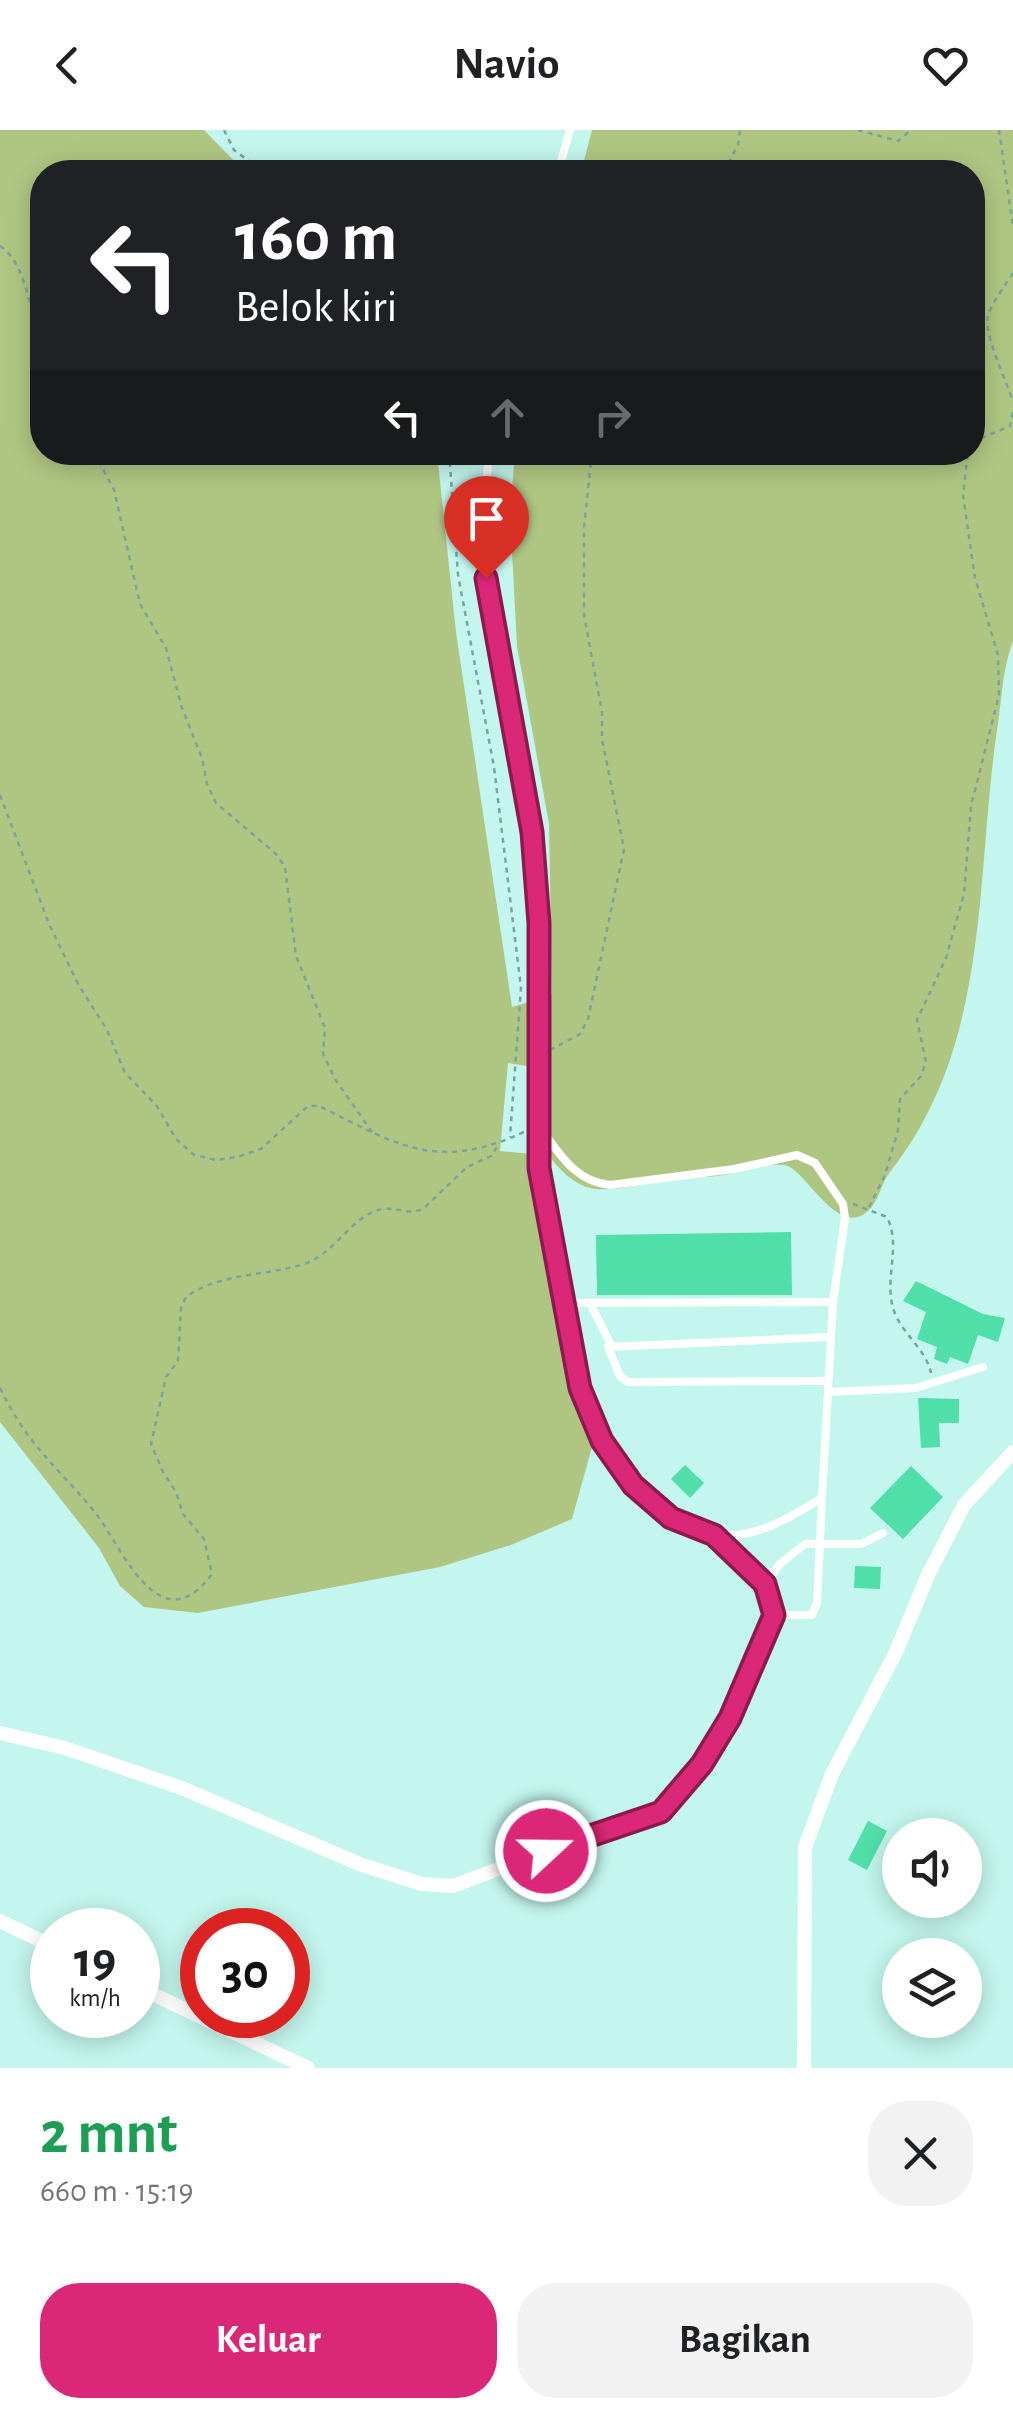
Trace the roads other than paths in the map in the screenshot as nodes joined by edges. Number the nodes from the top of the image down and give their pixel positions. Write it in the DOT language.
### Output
graph roads {
  1 [pos="570,130"];
  2 [pos="561,160"];
  3 [pos="490,465"];
  4 [pos="538,1125"];
  5 [pos="562,1302"];
  6 [pos="590,1302"];
  7 [pos="833,1302"];
  8 [pos="830,1338"];
  9 [pos="610,1345"];
  10 [pos="983,1367"];
  11 [pos="828,1381"];
  12 [pos="828,1392"];
  13 [pos="1013,1452"];
  14 [pos="822,1498"];
  15 [pos="883,1533"];
  16 [pos="714,1535"];
  17 [pos="821,1542"];
  18 [pos="765,1584"];
  19 [pos="774,1615"];
  20 [pos="0,1733"];
  21 [pos="0,1921"];
  22 [pos="30,1935"];
  23 [pos="160,1997"];
  24 [pos="308,2068"];
  25 [pos="804,2068"];
  1 -- 2 [label="lane"];
  3 -- 4 [label="lane"];
  4 -- 5 [label="lane"];
  4 -- 7 [label="lane"];
  5 -- 6 [label="lane"];
  5 -- 16 [label="lane"];
  6 -- 7 [label="lane"];
  6 -- 9 [label="lane"];
  7 -- 8 [label="lane"];
  8 -- 9 [label="lane"];
  8 -- 11 [label="lane"];
  9 -- 11 [label="lane"];
  10 -- 12 [label="lane"];
  11 -- 12 [label="lane"];
  12 -- 14 [label="lane"];
  13 -- 25 [label="street"];
  14 -- 16 [label="lane"];
  14 -- 17 [label="lane"];
  15 -- 17 [label="lane"];
  16 -- 18 [label="lane"];
  17 -- 18 [label="lane"];
  17 -- 19 [label="lane"];
  18 -- 19 [label="lane"];
  19 -- 20 [label="street"];
  21 -- 22 [label="street"];
  23 -- 24 [label="street"];
}
